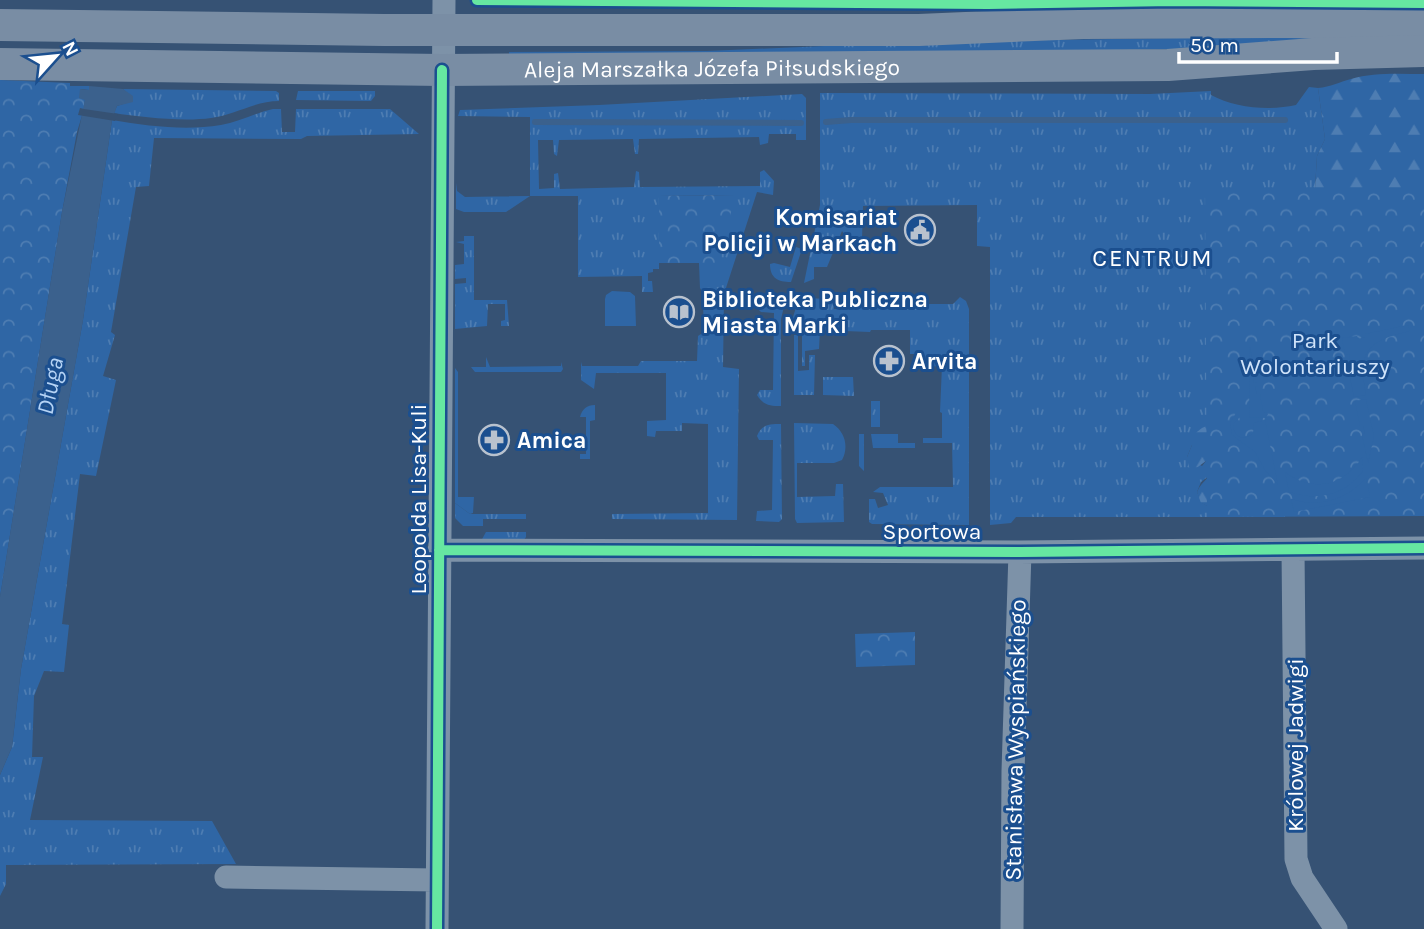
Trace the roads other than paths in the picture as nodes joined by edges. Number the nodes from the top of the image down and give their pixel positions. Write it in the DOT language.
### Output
graph roads {
  1 [pos="443,15"];
  2 [pos="0,25"];
  3 [pos="1424,25"];
  4 [pos="1424,51"];
  5 [pos="0,64"];
  6 [pos="442,70"];
  7 [pos="1424,548"];
  8 [pos="439,550"];
  9 [pos="1293,550"];
  10 [pos="1020,552"];
  11 [pos="226,877"];
  12 [pos="437,880"];
  13 [pos="437,929"];
  14 [pos="1012,929"];
  15 [pos="1336,929"];
  1 -- 2 [label="main road, Aleja Marszałka Józefa Piłsudskiego"];
  1 -- 3 [label="main road, Aleja Marszałka Józefa Piłsudskiego"];
  1 -- 6 [label="street, Leopolda Lisa-Kuli"];
  4 -- 6 [label="main road, Aleja Marszałka Józefa Piłsudskiego"];
  5 -- 6 [label="main road, Aleja Marszałka Józefa Piłsudskiego"];
  6 -- 8 [label="street, Leopolda Lisa-Kuli"];
  7 -- 9 [label="street, Sportowa"];
  8 -- 10 [label="street, Sportowa"];
  8 -- 12 [label="street, Leopolda Lisa-Kuli"];
  9 -- 10 [label="street, Sportowa"];
  9 -- 15 [label="street, Królowej Jadwigi"];
  10 -- 14 [label="street, Stanisława Wyspiańskiego"];
  11 -- 12 [label="street"];
  12 -- 13 [label="street, Leopolda Lisa-Kuli"];
}
